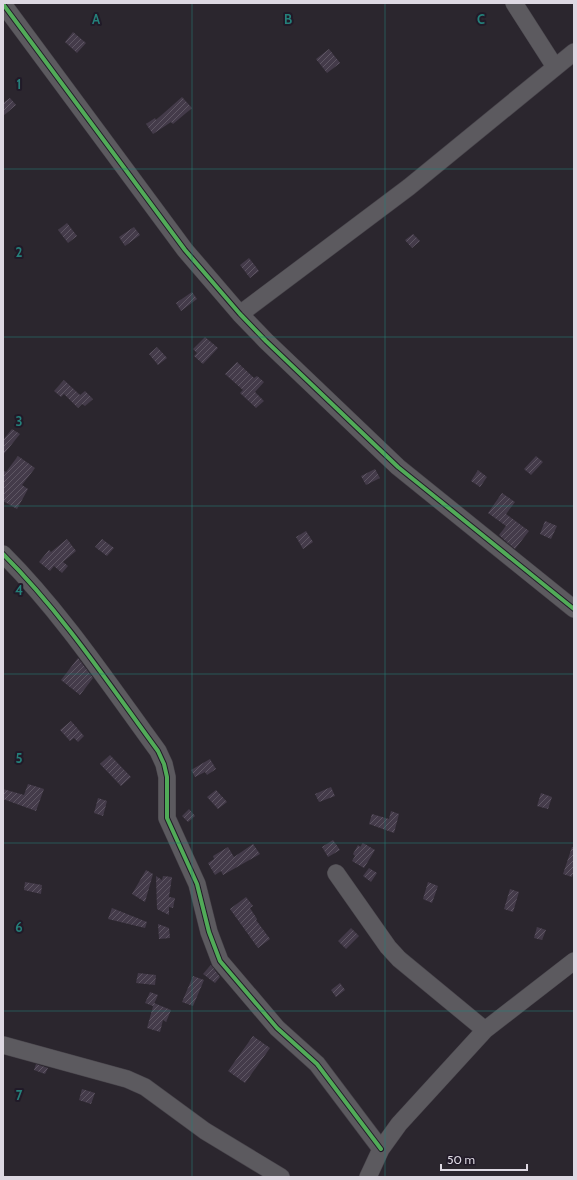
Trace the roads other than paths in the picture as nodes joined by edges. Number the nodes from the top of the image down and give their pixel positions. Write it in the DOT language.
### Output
graph roads {
  1 [pos="514,3"];
  2 [pos="3,4"];
  3 [pos="574,52"];
  4 [pos="555,67"];
  5 [pos="240,314"];
  6 [pos="3,554"];
  7 [pos="574,608"];
  8 [pos="336,873"];
  9 [pos="574,961"];
  10 [pos="485,1030"];
  11 [pos="3,1045"];
  12 [pos="381,1149"];
  13 [pos="281,1177"];
  14 [pos="368,1177"];
  1 -- 4 [label="street"];
  2 -- 5 [label="street"];
  3 -- 4 [label="street"];
  4 -- 5 [label="street"];
  5 -- 7 [label="street"];
  6 -- 12 [label="street"];
  8 -- 10 [label="street"];
  9 -- 10 [label="street"];
  10 -- 12 [label="street"];
  11 -- 13 [label="street"];
  12 -- 14 [label="street"];
}
